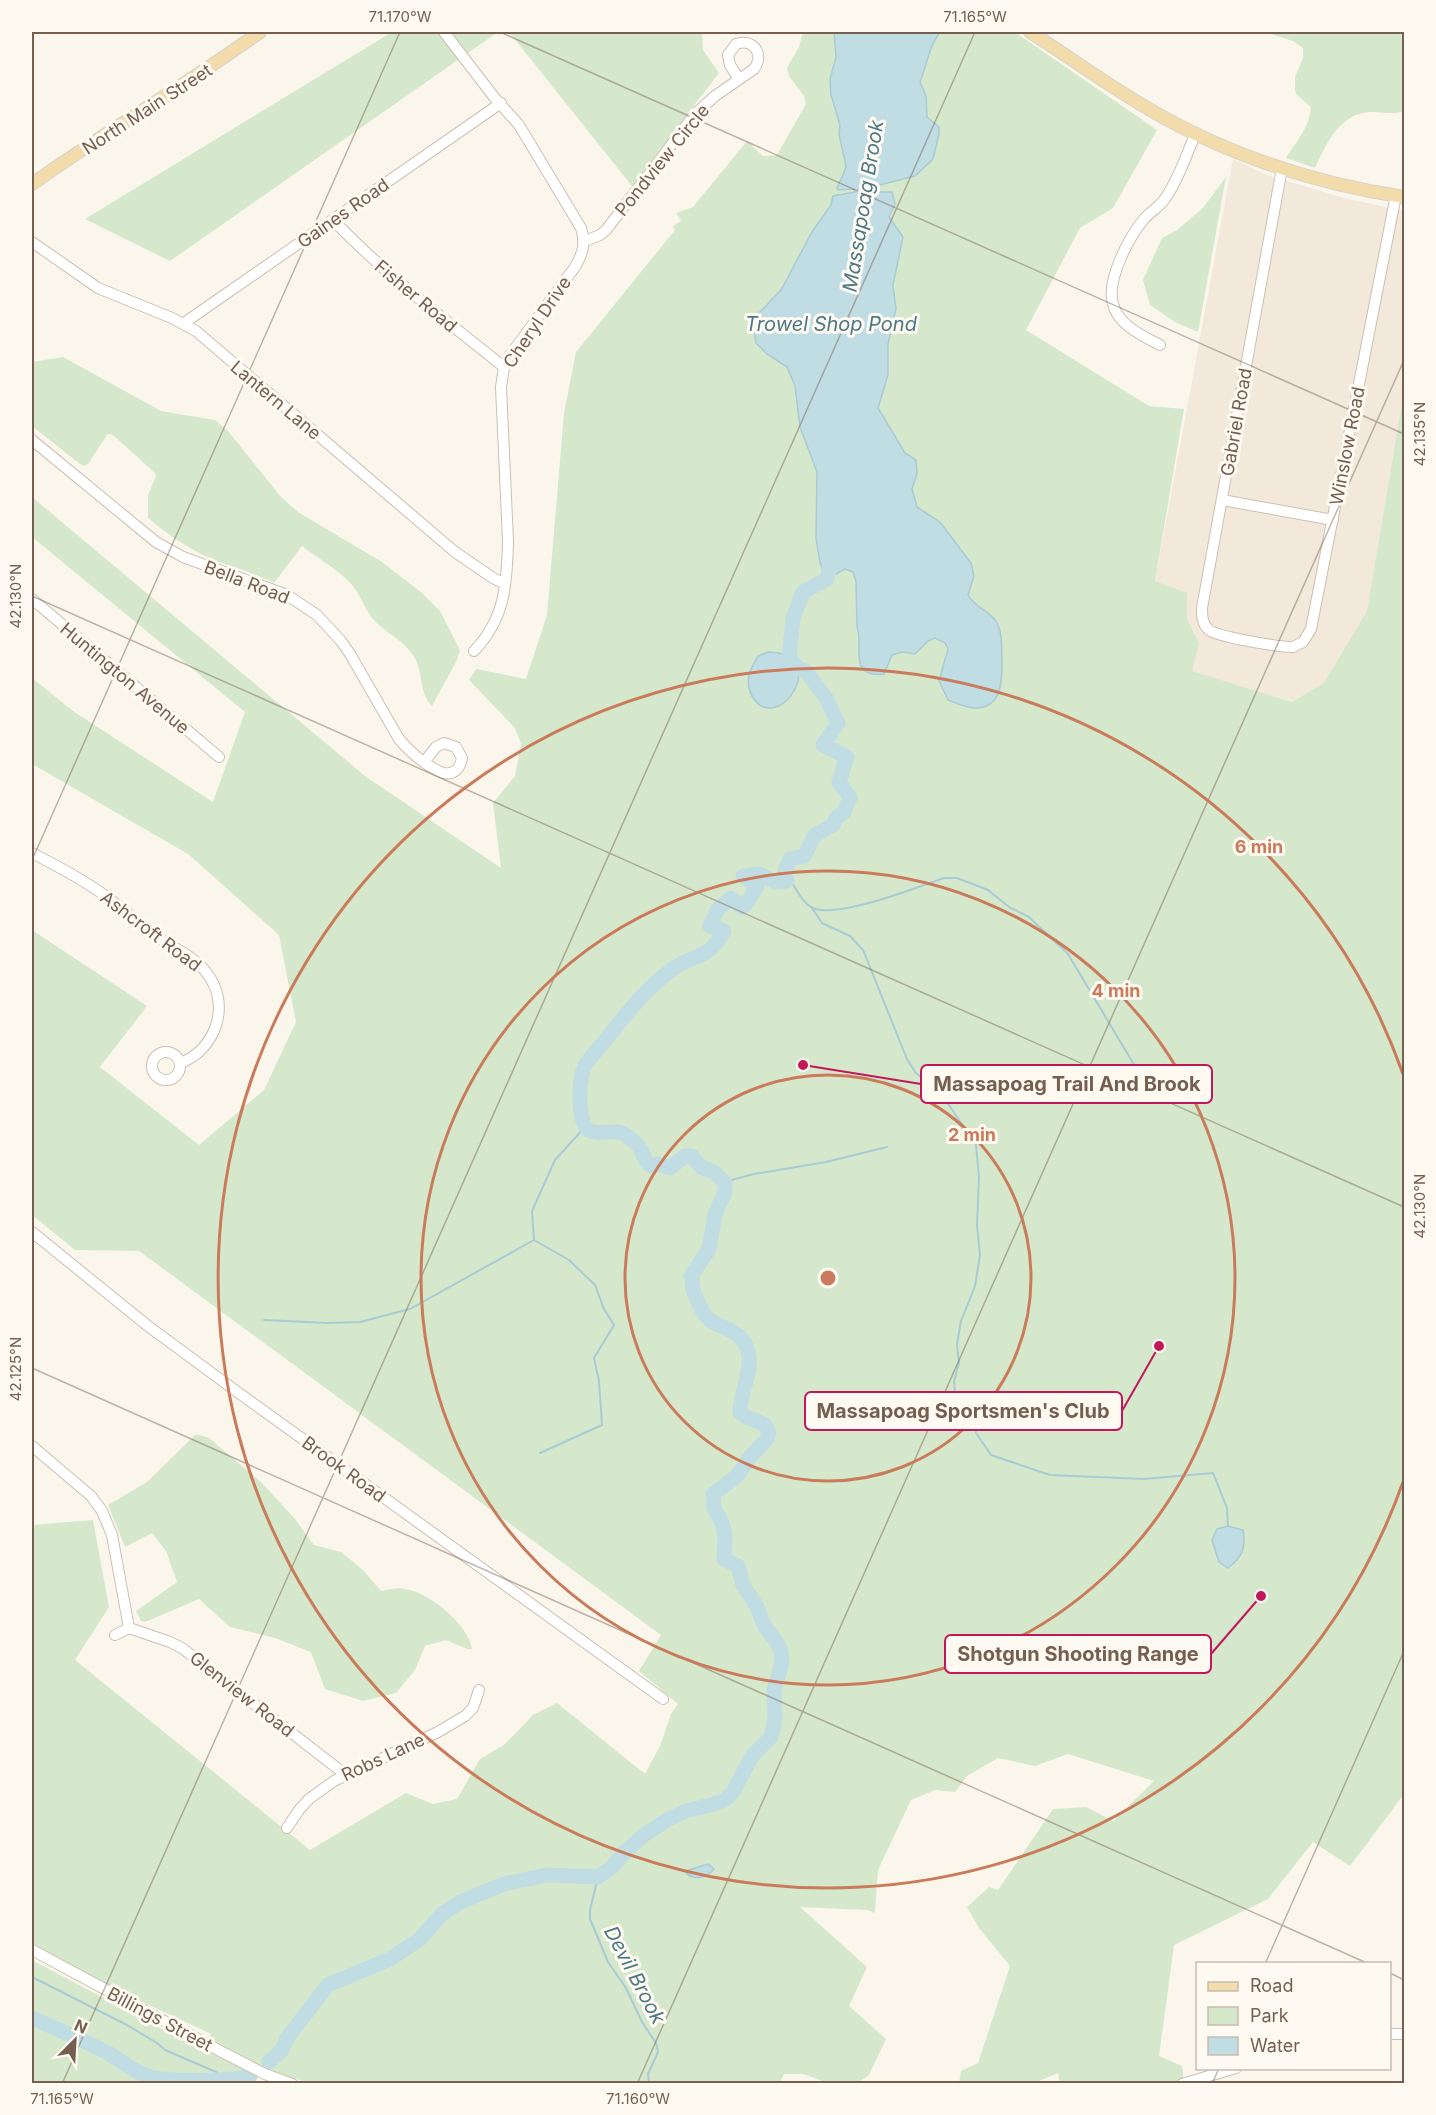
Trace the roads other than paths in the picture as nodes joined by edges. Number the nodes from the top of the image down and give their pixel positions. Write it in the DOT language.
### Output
graph roads {
  1 [pos="260,32"];
  2 [pos="444,32"];
  3 [pos="1030,32"];
  4 [pos="739,79"];
  5 [pos="501,103"];
  6 [pos="1196,133"];
  7 [pos="1282,168"];
  8 [pos="34,178"];
  9 [pos="1400,196"];
  10 [pos="333,220"];
  11 [pos="585,241"];
  12 [pos="32,242"];
  13 [pos="184,324"];
  14 [pos="1160,345"];
  15 [pos="504,367"];
  16 [pos="32,440"];
  17 [pos="1222,500"];
  18 [pos="1333,520"];
  19 [pos="505,584"];
  20 [pos="32,599"];
  21 [pos="1252,641"];
  22 [pos="474,651"];
  23 [pos="219,757"];
  24 [pos="424,762"];
  25 [pos="32,853"];
  26 [pos="180,1063"];
  27 [pos="32,1232"];
  28 [pos="32,1446"];
  29 [pos="129,1628"];
  30 [pos="115,1635"];
  31 [pos="479,1690"];
  32 [pos="663,1699"];
  33 [pos="346,1775"];
  34 [pos="287,1828"];
  35 [pos="32,1950"];
  36 [pos="1229,2070"];
  37 [pos="274,2081"];
  38 [pos="291,2084"];
  39 [pos="1182,2084"];
  1 -- 8 [label="main road, North Main Street"];
  2 -- 5 [label="street"];
  3 -- 6 [label="main road"];
  4 -- 11 [label="street, Pondview Circle"];
  5 -- 10 [label="street, Gaines Road"];
  5 -- 11 [label="street"];
  6 -- 7 [label="main road"];
  6 -- 14 [label="street"];
  7 -- 9 [label="main road"];
  7 -- 17 [label="street, Gabriel Road"];
  9 -- 18 [label="street, Winslow Road"];
  10 -- 13 [label="street, Gaines Road"];
  10 -- 15 [label="street, Fisher Road"];
  11 -- 15 [label="street, Cheryl Drive"];
  12 -- 13 [label="street, Lantern Lane"];
  13 -- 19 [label="street, Lantern Lane"];
  15 -- 19 [label="street, Cheryl Drive"];
  16 -- 24 [label="street, Bella Road"];
  17 -- 18 [label="street"];
  17 -- 21 [label="street, Gabriel Road"];
  18 -- 21 [label="street, Winslow Road"];
  19 -- 22 [label="street, Cheryl Drive"];
  20 -- 23 [label="street, Huntington Avenue"];
  25 -- 26 [label="street, Ashcroft Road"];
  27 -- 32 [label="street, Brook Road"];
  28 -- 29 [label="street"];
  29 -- 30 [label="street"];
  29 -- 33 [label="street, Glenview Road"];
  31 -- 33 [label="street, Robs Lane"];
  33 -- 34 [label="street, Robs Lane"];
  35 -- 37 [label="street, Billings Street"];
  36 -- 39 [label="street"];
  37 -- 38 [label="street, Billings Street"];
}
